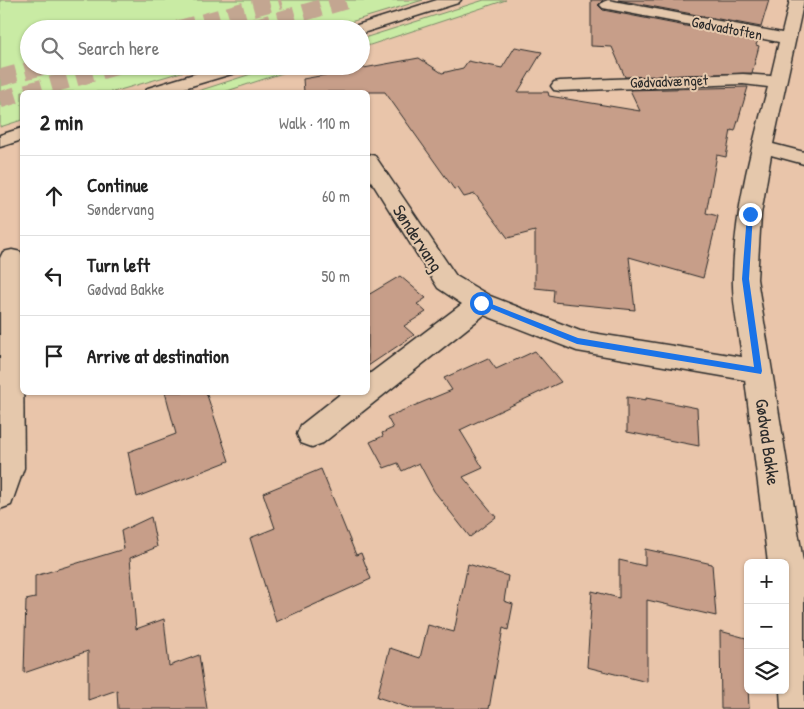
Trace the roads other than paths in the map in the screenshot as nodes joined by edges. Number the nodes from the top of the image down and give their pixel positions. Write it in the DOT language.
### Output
graph roads {
  1 [pos="453,0"];
  2 [pos="798,0"];
  3 [pos="608,5"];
  4 [pos="370,26"];
  5 [pos="788,39"];
  6 [pos="210,75"];
  7 [pos="778,82"];
  8 [pos="560,86"];
  9 [pos="161,90"];
  10 [pos="20,135"];
  11 [pos="0,141"];
  12 [pos="762,147"];
  13 [pos="804,158"];
  14 [pos="370,163"];
  15 [pos="12,258"];
  16 [pos="481,303"];
  17 [pos="758,371"];
  18 [pos="370,389"];
  19 [pos="362,395"];
  20 [pos="312,434"];
  21 [pos="0,494"];
  22 [pos="801,709"];
  1 -- 4 [label="street"];
  2 -- 5 [label="street, Gødvad Bakke"];
  3 -- 5 [label="street, Gødvadtoften"];
  5 -- 7 [label="street, Gødvad Bakke"];
  6 -- 9 [label="street"];
  7 -- 8 [label="street, Gødvadvænget"];
  7 -- 12 [label="street, Gødvad Bakke"];
  10 -- 11 [label="street"];
  12 -- 13 [label="street"];
  12 -- 17 [label="street, Gødvad Bakke"];
  14 -- 16 [label="street, Søndervang"];
  15 -- 21 [label="street"];
  16 -- 17 [label="street, Søndervang"];
  16 -- 18 [label="street"];
  17 -- 22 [label="street, Gødvad Bakke"];
  19 -- 20 [label="street"];
}
